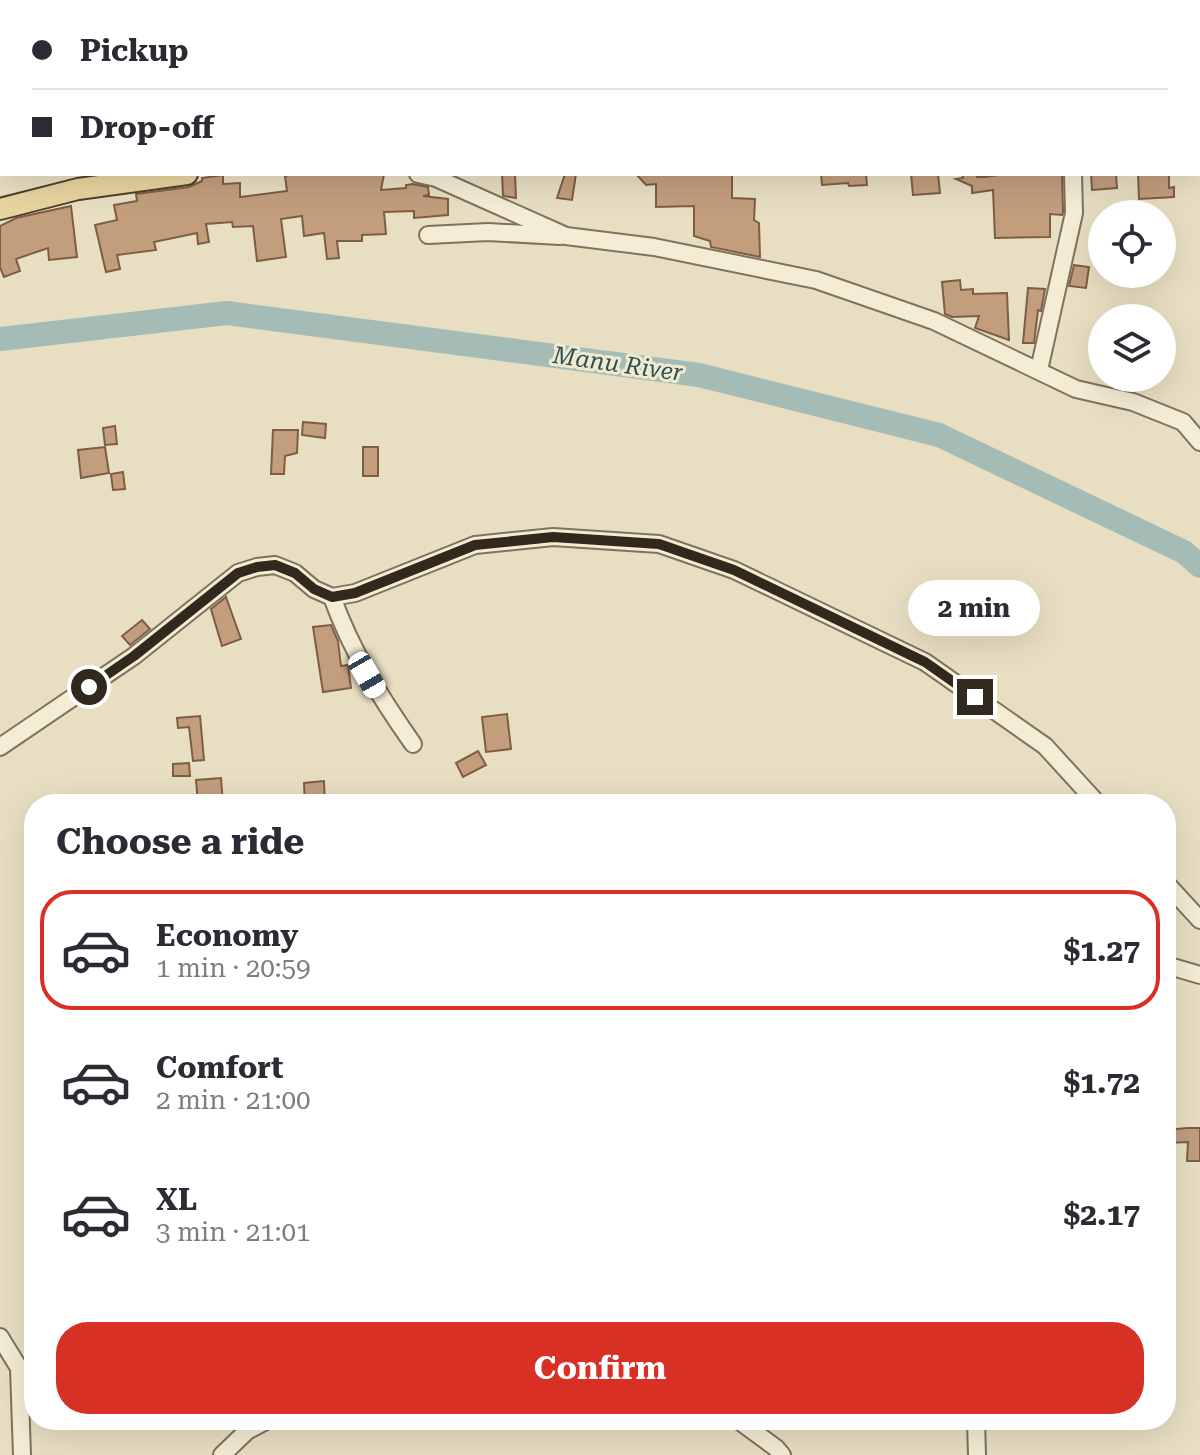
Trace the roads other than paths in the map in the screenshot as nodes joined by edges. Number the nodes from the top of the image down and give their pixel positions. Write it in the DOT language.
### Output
graph roads {
  1 [pos="172,176"];
  2 [pos="427,176"];
  3 [pos="1073,176"];
  4 [pos="0,209"];
  5 [pos="428,235"];
  6 [pos="566,236"];
  7 [pos="1039,370"];
  8 [pos="1200,442"];
  9 [pos="332,597"];
  10 [pos="413,744"];
  11 [pos="0,747"];
  12 [pos="1089,794"];
  13 [pos="1176,894"];
  14 [pos="1200,920"];
  15 [pos="1176,968"];
  16 [pos="1200,975"];
  17 [pos="0,1337"];
  18 [pos="249,1430"];
  19 [pos="752,1430"];
  20 [pos="976,1430"];
  21 [pos="22,1455"];
  22 [pos="222,1455"];
  23 [pos="782,1455"];
  24 [pos="977,1455"];
  1 -- 4 [label="main road"];
  2 -- 6 [label="street"];
  3 -- 7 [label="street"];
  5 -- 6 [label="street"];
  6 -- 7 [label="street"];
  7 -- 8 [label="street"];
  9 -- 10 [label="street"];
  9 -- 11 [label="street"];
  9 -- 12 [label="street"];
  13 -- 14 [label="street"];
  15 -- 16 [label="street"];
  17 -- 21 [label="street"];
  18 -- 22 [label="street"];
  19 -- 23 [label="street"];
  20 -- 24 [label="street"];
}
